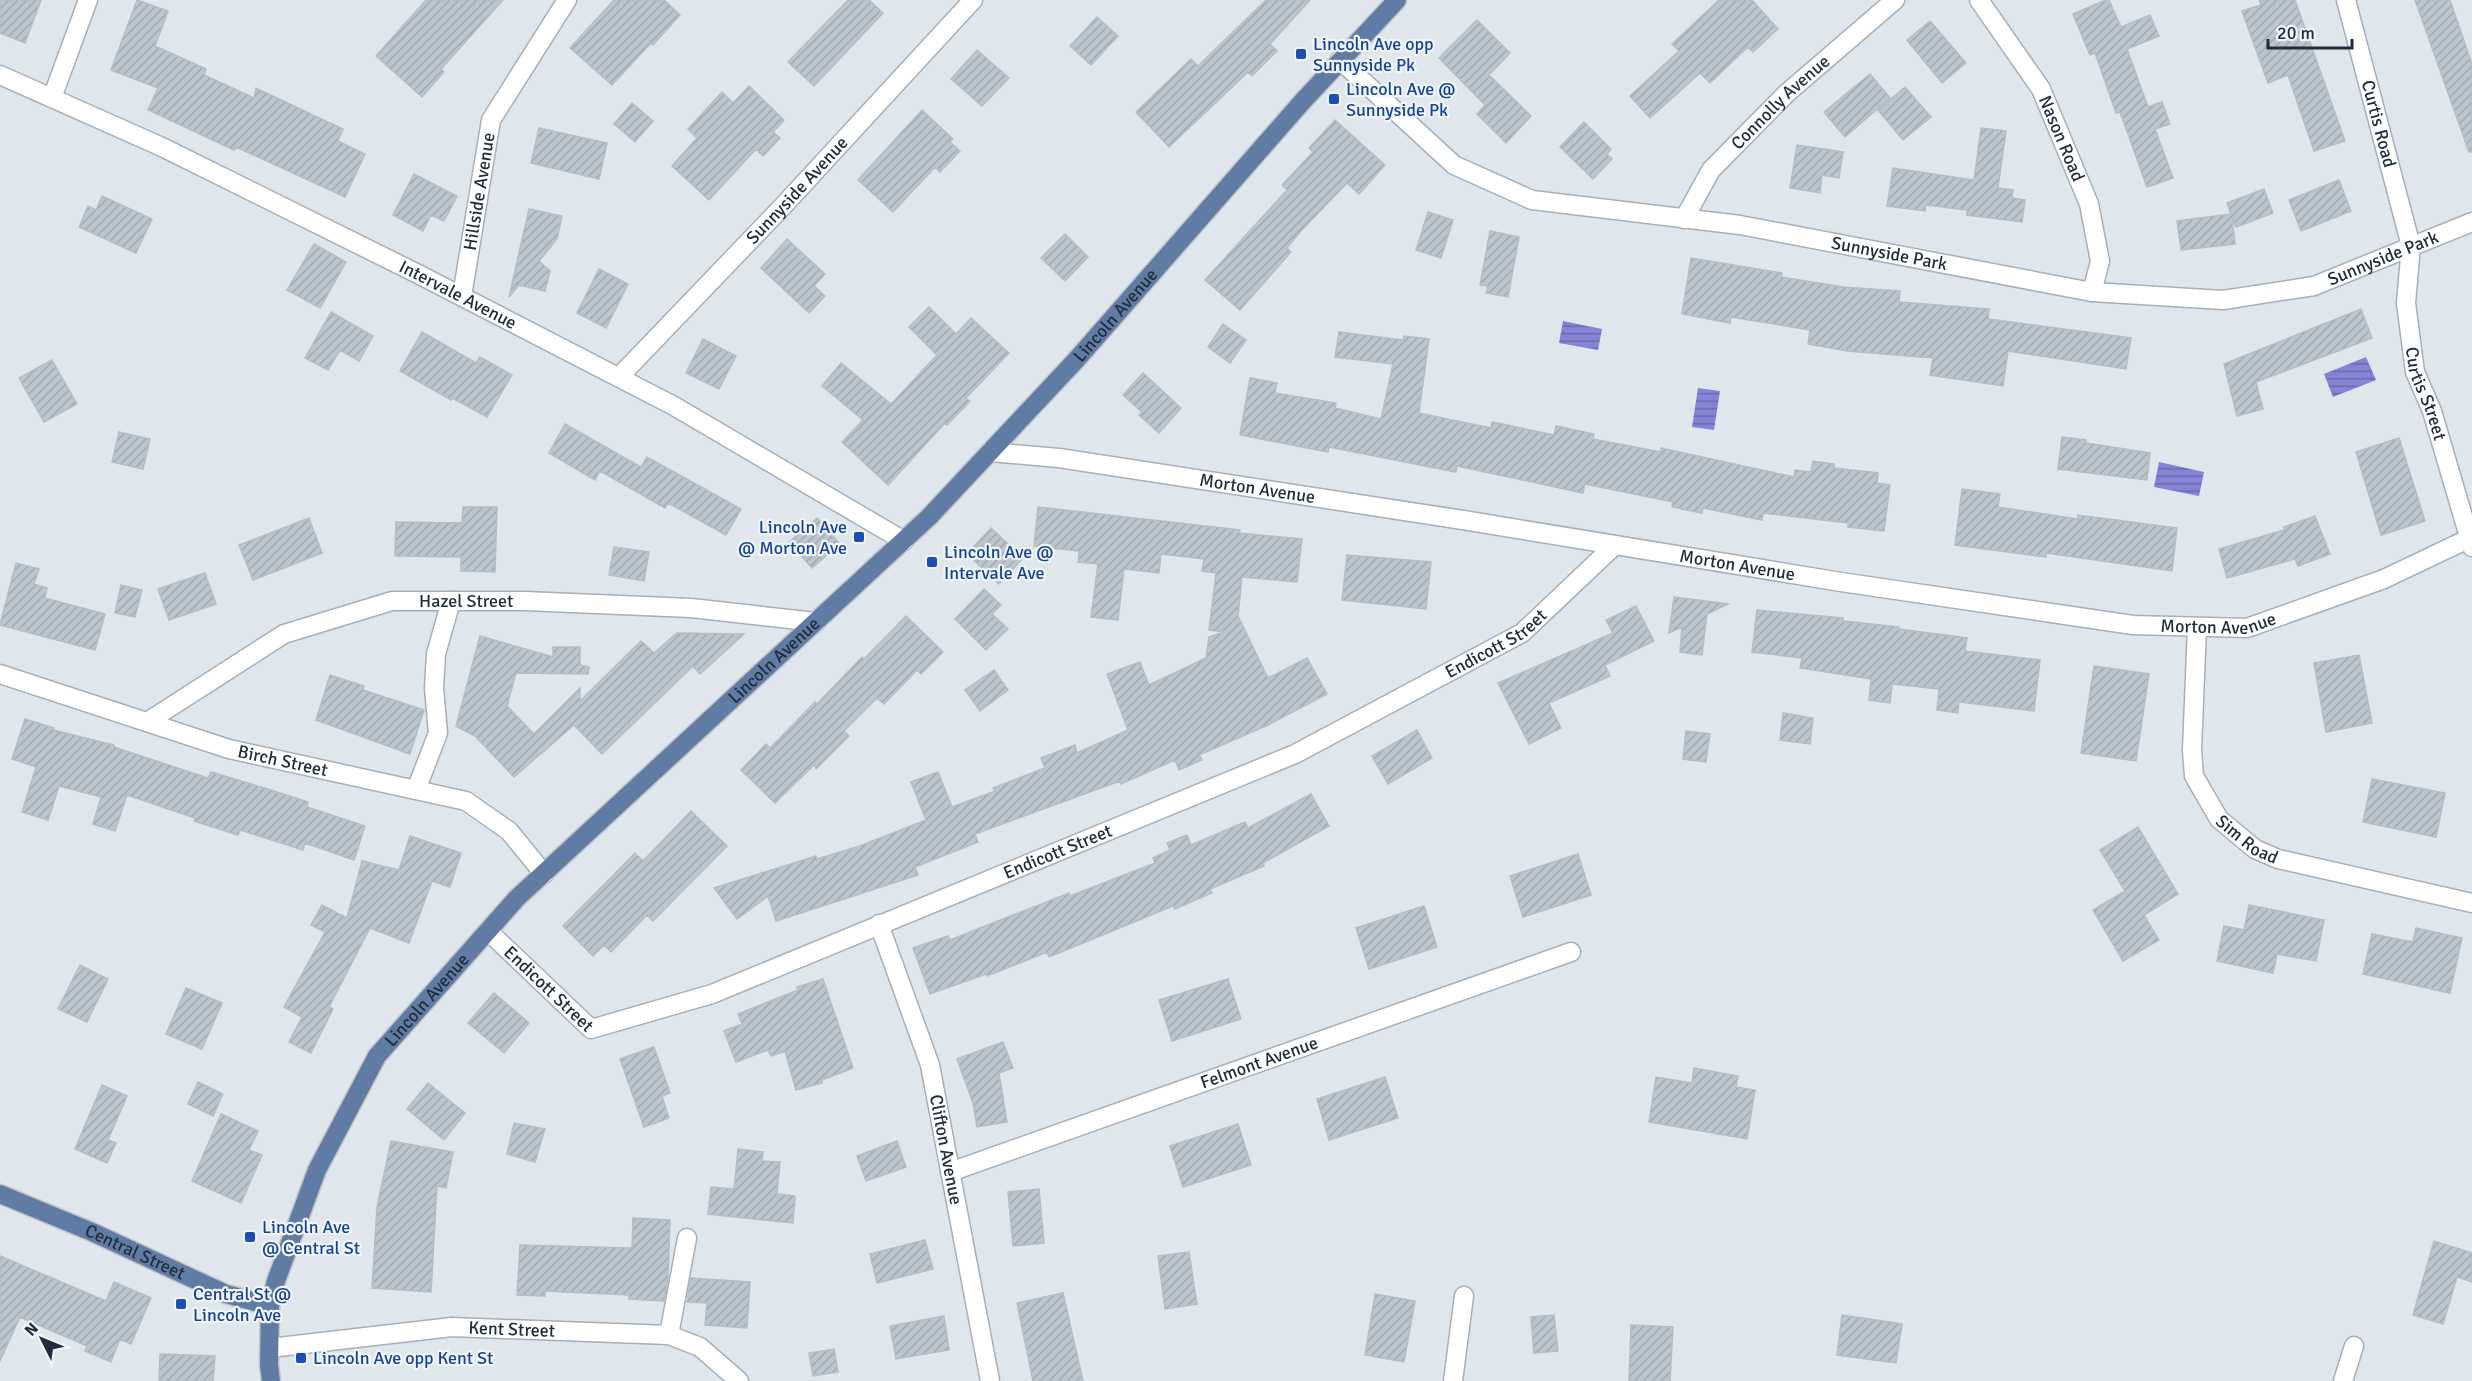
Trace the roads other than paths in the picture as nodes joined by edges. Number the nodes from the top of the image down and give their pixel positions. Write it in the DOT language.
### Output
graph roads {
  1 [pos="88,0"];
  2 [pos="567,0"];
  3 [pos="1397,0"];
  4 [pos="1895,0"];
  5 [pos="1979,0"];
  6 [pos="2346,0"];
  7 [pos="965,3"];
  8 [pos="1340,60"];
  9 [pos="0,75"];
  10 [pos="52,98"];
  11 [pos="1684,219"];
  12 [pos="2472,222"];
  13 [pos="2411,246"];
  14 [pos="2092,292"];
  15 [pos="462,296"];
  16 [pos="619,377"];
  17 [pos="990,452"];
  18 [pos="2471,540"];
  19 [pos="904,541"];
  20 [pos="1615,545"];
  21 [pos="451,601"];
  22 [pos="816,622"];
  23 [pos="2197,627"];
  24 [pos="0,674"];
  25 [pos="147,722"];
  26 [pos="416,790"];
  27 [pos="544,874"];
  28 [pos="2472,903"];
  29 [pos="879,924"];
  30 [pos="488,931"];
  31 [pos="1571,952"];
  32 [pos="950,1172"];
  33 [pos="0,1194"];
  34 [pos="687,1238"];
  35 [pos="1464,1296"];
  36 [pos="270,1306"];
  37 [pos="669,1335"];
  38 [pos="2354,1346"];
  39 [pos="270,1348"];
  40 [pos="271,1381"];
  41 [pos="739,1381"];
  42 [pos="990,1381"];
  43 [pos="1453,1381"];
  44 [pos="2343,1381"];
  1 -- 10 [label="street"];
  2 -- 15 [label="street, Hillside Avenue"];
  3 -- 8 [label="main road, Lincoln Avenue"];
  4 -- 11 [label="street, Connolly Avenue"];
  5 -- 14 [label="street, Nason Road"];
  6 -- 13 [label="street, Curtis Road"];
  7 -- 16 [label="street, Sunnyside Avenue"];
  8 -- 11 [label="street, Sunnyside Park"];
  8 -- 17 [label="main road, Lincoln Avenue"];
  9 -- 10 [label="street, Intervale Avenue"];
  10 -- 15 [label="street, Intervale Avenue"];
  11 -- 14 [label="street, Sunnyside Park"];
  12 -- 13 [label="street, Sunnyside Park"];
  13 -- 14 [label="street, Sunnyside Park"];
  13 -- 18 [label="street, Curtis Street"];
  15 -- 16 [label="street, Intervale Avenue"];
  16 -- 19 [label="street, Intervale Avenue"];
  17 -- 19 [label="main road, Lincoln Avenue"];
  17 -- 20 [label="street, Morton Avenue"];
  18 -- 23 [label="street, Morton Avenue"];
  19 -- 22 [label="main road, Lincoln Avenue"];
  20 -- 23 [label="street, Morton Avenue"];
  20 -- 29 [label="street, Endicott Street"];
  21 -- 22 [label="street, Hazel Street"];
  21 -- 25 [label="street, Hazel Street"];
  21 -- 26 [label="street"];
  22 -- 27 [label="main road, Lincoln Avenue"];
  23 -- 28 [label="street, Sim Road"];
  24 -- 25 [label="street, Birch Street"];
  25 -- 26 [label="street, Birch Street"];
  26 -- 27 [label="street, Birch Street"];
  27 -- 30 [label="main road, Lincoln Avenue"];
  29 -- 30 [label="street, Endicott Street"];
  29 -- 32 [label="street, Clifton Avenue"];
  30 -- 36 [label="main road, Lincoln Avenue"];
  31 -- 32 [label="street, Felmont Avenue"];
  32 -- 42 [label="street, Clifton Avenue"];
  33 -- 36 [label="main road, Central Street"];
  34 -- 37 [label="street"];
  35 -- 43 [label="street"];
  36 -- 39 [label="main road, Lincoln Avenue"];
  37 -- 39 [label="street, Kent Street"];
  37 -- 41 [label="street, Kent Street"];
  38 -- 44 [label="street"];
  39 -- 40 [label="main road, Lincoln Avenue"];
}
